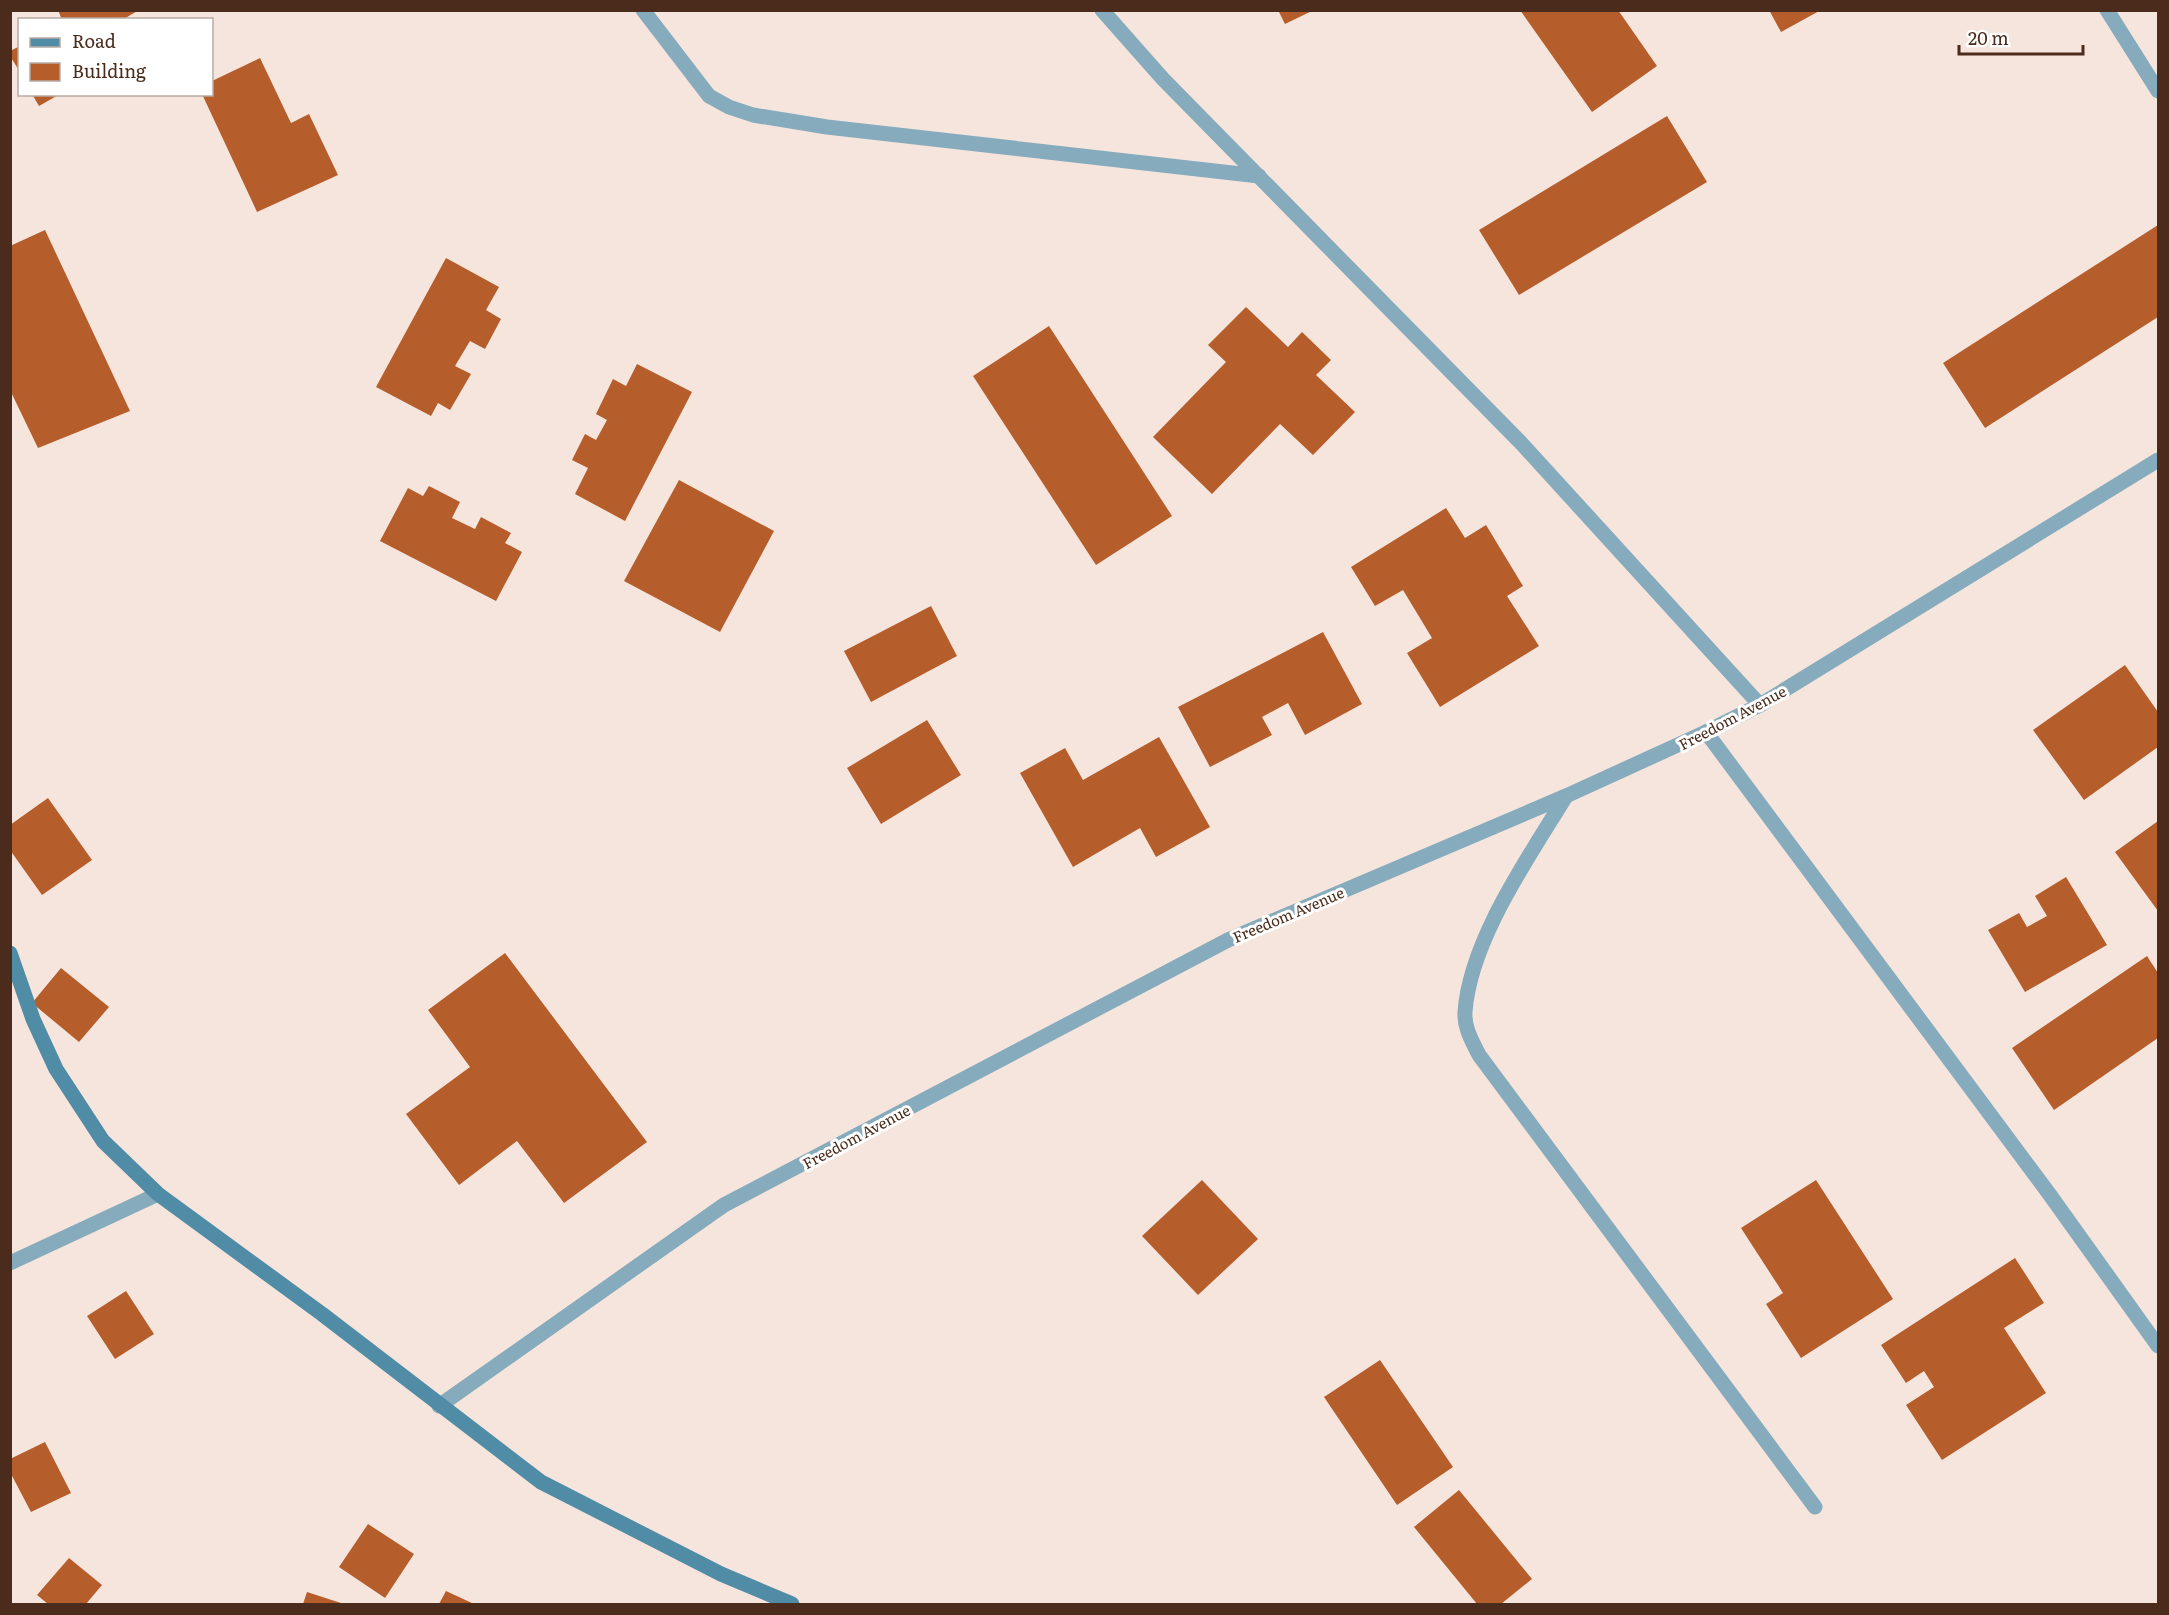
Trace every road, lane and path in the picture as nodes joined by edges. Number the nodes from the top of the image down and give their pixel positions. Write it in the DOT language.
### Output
graph roads {
  1 [pos="643,10"];
  2 [pos="1102,10"];
  3 [pos="2107,10"];
  4 [pos="2158,91"];
  5 [pos="1259,176"];
  6 [pos="2158,460"];
  7 [pos="1760,705"];
  8 [pos="1706,732"];
  9 [pos="1566,796"];
  10 [pos="10,953"];
  11 [pos="158,1194"];
  12 [pos="10,1263"];
  13 [pos="2158,1346"];
  14 [pos="439,1406"];
  15 [pos="1815,1507"];
  16 [pos="792,1605"];
  1 -- 5 [label="street"];
  2 -- 5 [label="street"];
  3 -- 4 [label="street"];
  5 -- 7 [label="street"];
  6 -- 7 [label="street, Freedom Avenue"];
  7 -- 8 [label="street, Freedom Avenue"];
  8 -- 9 [label="street, Freedom Avenue"];
  8 -- 13 [label="street"];
  9 -- 14 [label="street, Freedom Avenue"];
  9 -- 15 [label="street"];
  10 -- 11 [label="street"];
  11 -- 12 [label="street"];
  11 -- 14 [label="street"];
  14 -- 16 [label="street"];
}
